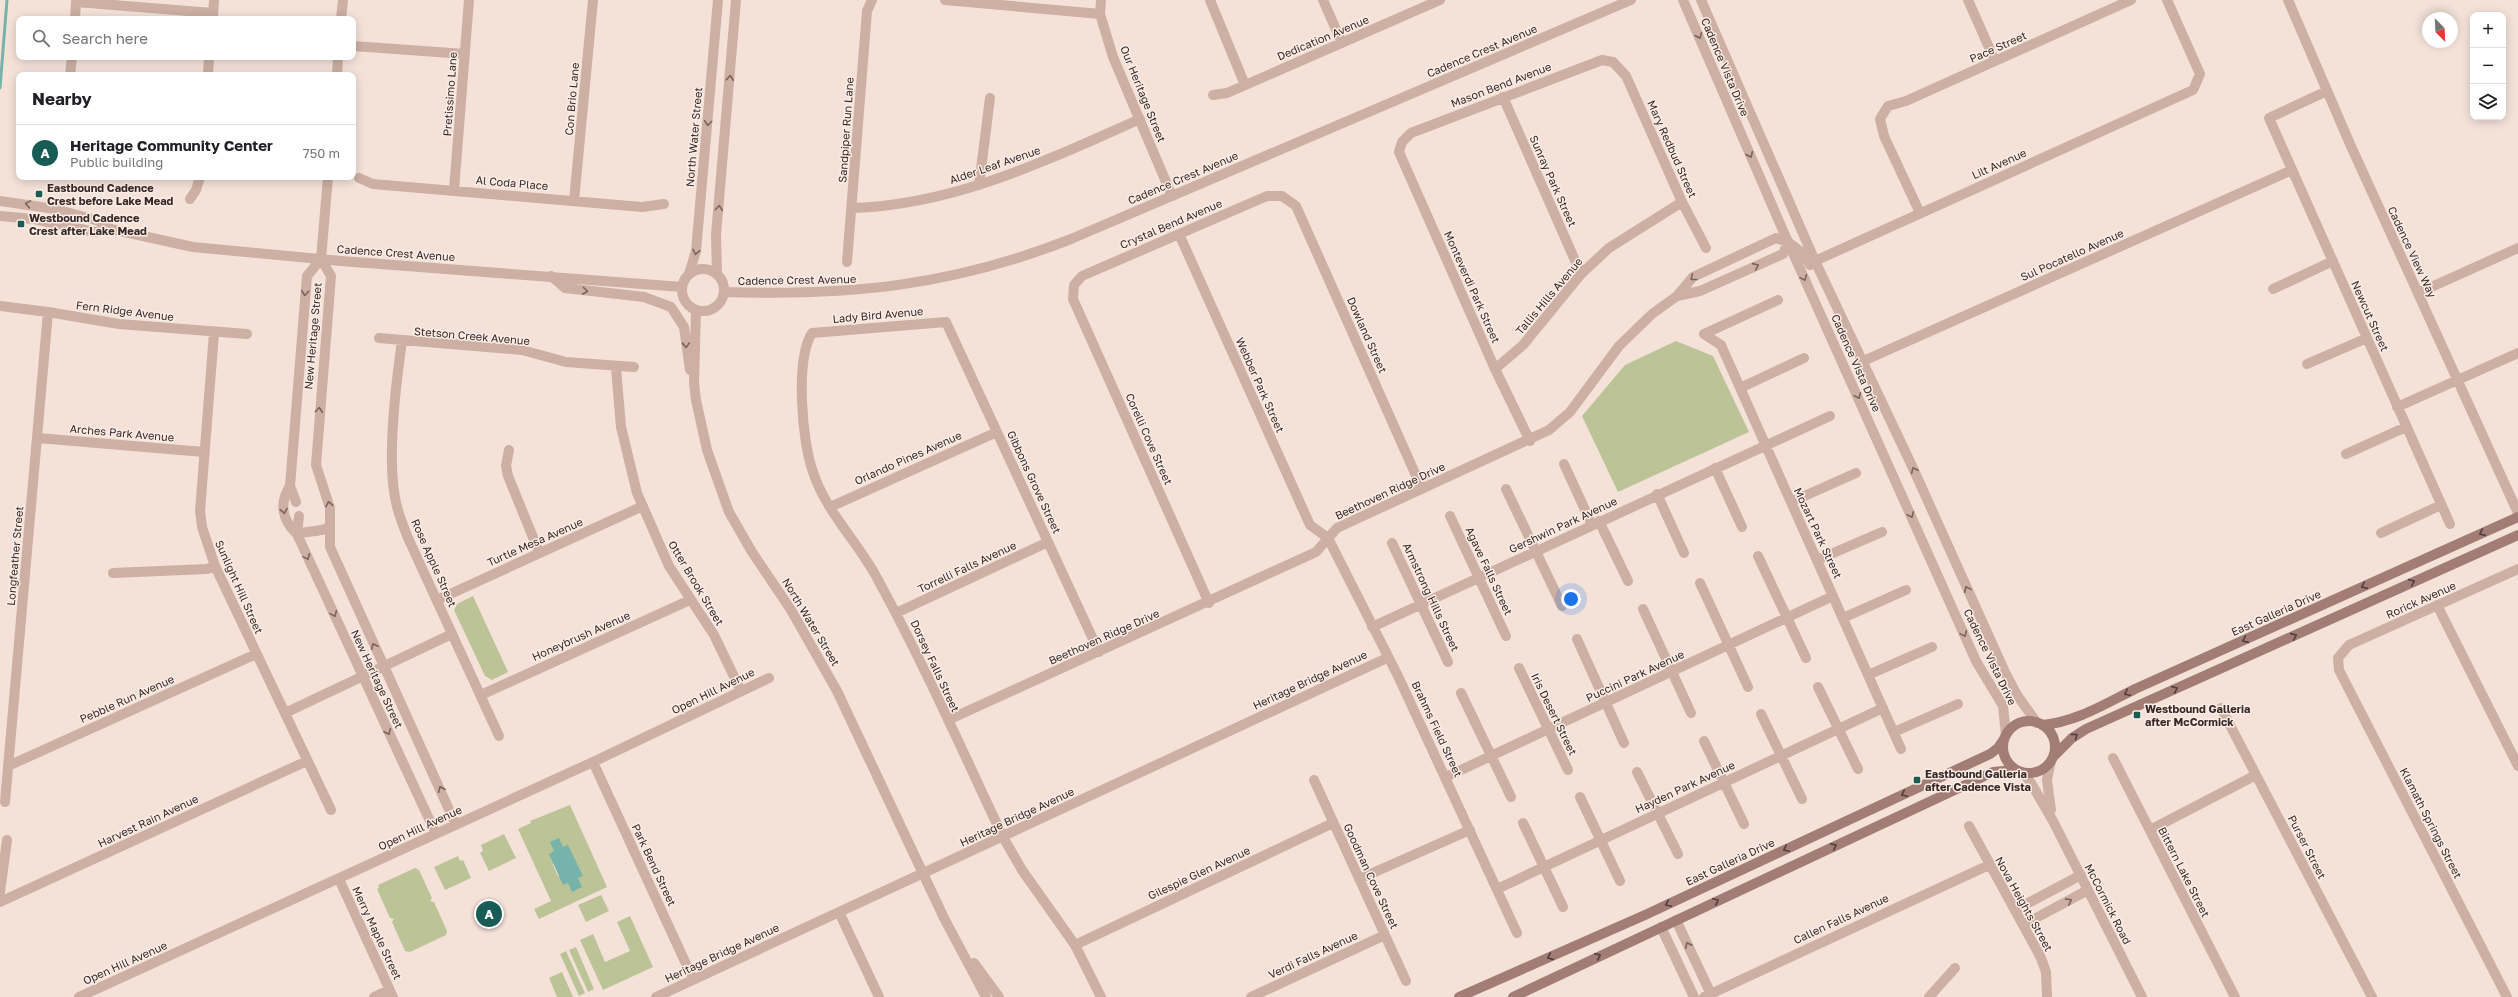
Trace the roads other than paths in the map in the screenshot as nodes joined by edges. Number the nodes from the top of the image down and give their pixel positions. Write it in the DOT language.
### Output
graph roads {
  1 [pos="214,0"];
  2 [pos="343,0"];
  3 [pos="469,0"];
  4 [pos="593,0"];
  5 [pos="718,0"];
  6 [pos="736,0"];
  7 [pos="872,0"];
  8 [pos="945,0"];
  9 [pos="1101,0"];
  10 [pos="1210,0"];
  11 [pos="1323,0"];
  12 [pos="1439,0"];
  13 [pos="1632,0"];
  14 [pos="1683,0"];
  15 [pos="1701,0"];
  16 [pos="1968,0"];
  17 [pos="2131,0"];
  18 [pos="2167,0"];
  19 [pos="2288,0"];
  20 [pos="1100,14"];
  21 [pos="75,16"];
  22 [pos="213,16"];
  23 [pos="341,16"];
  24 [pos="1342,43"];
  25 [pos="356,46"];
  26 [pos="465,54"];
  27 [pos="72,60"];
  28 [pos="209,60"];
  29 [pos="338,60"];
  30 [pos="1995,61"];
  31 [pos="1613,62"];
  32 [pos="70,72"];
  33 [pos="208,72"];
  34 [pos="337,72"];
  35 [pos="1246,85"];
  36 [pos="2327,91"];
  37 [pos="1213,95"];
  38 [pos="1503,97"];
  39 [pos="990,98"];
  40 [pos="1727,101"];
  41 [pos="1746,102"];
  42 [pos="1140,119"];
  43 [pos="1402,142"];
  44 [pos="2292,170"];
  45 [pos="359,178"];
  46 [pos="199,180"];
  47 [pos="328,180"];
  48 [pos="979,185"];
  49 [pos="454,190"];
  50 [pos="1172,196"];
  51 [pos="1282,196"];
  52 [pos="190,199"];
  53 [pos="0,200"];
  54 [pos="574,201"];
  55 [pos="1682,202"];
  56 [pos="664,204"];
  57 [pos="852,208"];
  58 [pos="1920,214"];
  59 [pos="0,216"];
  60 [pos="1796,220"];
  61 [pos="111,229"];
  62 [pos="1179,234"];
  63 [pos="1788,242"];
  64 [pos="1706,248"];
  65 [pos="2518,248"];
  66 [pos="320,259"];
  67 [pos="1815,261"];
  68 [pos="2333,261"];
  69 [pos="847,262"];
  70 [pos="689,274"];
  71 [pos="717,274"];
  72 [pos="1581,274"];
  73 [pos="551,276"];
  74 [pos="1074,285"];
  75 [pos="682,287"];
  76 [pos="1827,288"];
  77 [pos="2273,289"];
  78 [pos="724,292"];
  79 [pos="2418,293"];
  80 [pos="1677,296"];
  81 [pos="1778,300"];
  82 [pos="0,306"];
  83 [pos="696,310"];
  84 [pos="48,312"];
  85 [pos="946,322"];
  86 [pos="214,332"];
  87 [pos="812,333"];
  88 [pos="247,334"];
  89 [pos="379,338"];
  90 [pos="2367,338"];
  91 [pos="402,341"];
  92 [pos="2518,353"];
  93 [pos="1804,358"];
  94 [pos="1861,362"];
  95 [pos="2307,364"];
  96 [pos="634,367"];
  97 [pos="616,368"];
  98 [pos="1495,368"];
  99 [pos="2458,380"];
  100 [pos="694,383"];
  101 [pos="1740,388"];
  102 [pos="2398,407"];
  103 [pos="1830,416"];
  104 [pos="2406,427"];
  105 [pos="997,432"];
  106 [pos="38,438"];
  107 [pos="1530,441"];
  108 [pos="1764,445"];
  109 [pos="509,450"];
  110 [pos="204,452"];
  111 [pos="2346,454"];
  112 [pos="1564,464"];
  113 [pos="1715,468"];
  114 [pos="1856,473"];
  115 [pos="290,486"];
  116 [pos="1422,489"];
  117 [pos="1506,489"];
  118 [pos="1657,494"];
  119 [pos="296,502"];
  120 [pos="1791,502"];
  121 [pos="2441,505"];
  122 [pos="642,506"];
  123 [pos="830,507"];
  124 [pos="2518,513"];
  125 [pos="299,516"];
  126 [pos="1450,516"];
  127 [pos="2518,516"];
  128 [pos="1596,523"];
  129 [pos="2450,524"];
  130 [pos="330,527"];
  131 [pos="1742,527"];
  132 [pos="1882,532"];
  133 [pos="2381,532"];
  134 [pos="297,534"];
  135 [pos="2518,534"];
  136 [pos="1328,538"];
  137 [pos="1048,542"];
  138 [pos="1392,543"];
  139 [pos="1536,551"];
  140 [pos="540,552"];
  141 [pos="1684,553"];
  142 [pos="1758,556"];
  143 [pos="1817,560"];
  144 [pos="215,566"];
  145 [pos="2518,569"];
  146 [pos="113,572"];
  147 [pos="1478,577"];
  148 [pos="1628,581"];
  149 [pos="1700,583"];
  150 [pos="1906,590"];
  151 [pos="1834,596"];
  152 [pos="437,600"];
  153 [pos="690,600"];
  154 [pos="1209,602"];
  155 [pos="1421,604"];
  156 [pos="2437,605"];
  157 [pos="1562,606"];
  158 [pos="1643,609"];
  159 [pos="896,613"];
  160 [pos="1787,618"];
  161 [pos="1843,618"];
  162 [pos="1372,627"];
  163 [pos="452,634"];
  164 [pos="1506,636"];
  165 [pos="1577,639"];
  166 [pos="1728,645"];
  167 [pos="1932,647"];
  168 [pos="1099,652"];
  169 [pos="256,654"];
  170 [pos="1387,658"];
  171 [pos="1806,658"];
  172 [pos="2338,658"];
  173 [pos="1448,662"];
  174 [pos="383,666"];
  175 [pos="1518,668"];
  176 [pos="1672,672"];
  177 [pos="1868,675"];
  178 [pos="362,676"];
  179 [pos="769,678"];
  180 [pos="1818,687"];
  181 [pos="1748,688"];
  182 [pos="741,691"];
  183 [pos="1462,693"];
  184 [pos="481,695"];
  185 [pos="1606,703"];
  186 [pos="1958,704"];
  187 [pos="1883,708"];
  188 [pos="2221,708"];
  189 [pos="285,713"];
  190 [pos="1691,714"];
  191 [pos="1761,714"];
  192 [pos="948,720"];
  193 [pos="2040,724"];
  194 [pos="1838,729"];
  195 [pos="1548,730"];
  196 [pos="1894,732"];
  197 [pos="499,736"];
  198 [pos="2005,737"];
  199 [pos="1704,741"];
  200 [pos="1624,743"];
  201 [pos="1901,749"];
  202 [pos="1492,756"];
  203 [pos="1781,756"];
  204 [pos="2113,758"];
  205 [pos="2052,759"];
  206 [pos="307,761"];
  207 [pos="593,762"];
  208 [pos="8,766"];
  209 [pos="2518,766"];
  210 [pos="1858,769"];
  211 [pos="1568,770"];
  212 [pos="2019,771"];
  213 [pos="1637,772"];
  214 [pos="2256,775"];
  215 [pos="1446,777"];
  216 [pos="1314,780"];
  217 [pos="1724,782"];
  218 [pos="1511,797"];
  219 [pos="1580,797"];
  220 [pos="1802,799"];
  221 [pos="5,802"];
  222 [pos="330,810"];
  223 [pos="1658,814"];
  224 [pos="2053,821"];
  225 [pos="1333,823"];
  226 [pos="456,824"];
  227 [pos="1523,824"];
  228 [pos="1744,824"];
  229 [pos="1969,826"];
  230 [pos="1470,830"];
  231 [pos="2150,830"];
  232 [pos="436,834"];
  233 [pos="1003,836"];
  234 [pos="7,840"];
  235 [pos="1601,840"];
  236 [pos="1678,854"];
  237 [pos="1989,864"];
  238 [pos="1544,867"];
  239 [pos="2080,875"];
  240 [pos="338,879"];
  241 [pos="1359,879"];
  242 [pos="1620,881"];
  243 [pos="1497,889"];
  244 [pos="2088,890"];
  245 [pos="0,892"];
  246 [pos="0,902"];
  247 [pos="1563,907"];
  248 [pos="2015,910"];
  249 [pos="839,912"];
  250 [pos="1676,920"];
  251 [pos="2023,925"];
  252 [pos="1661,927"];
  253 [pos="1517,933"];
  254 [pos="1385,935"];
  255 [pos="954,936"];
  256 [pos="1075,945"];
  257 [pos="1955,968"];
  258 [pos="693,979"];
  259 [pos="1406,981"];
  260 [pos="391,993"];
  261 [pos="1707,995"];
  262 [pos="2505,996"];
  263 [pos="79,997"];
  264 [pos="374,997"];
  265 [pos="656,997"];
  266 [pos="879,997"];
  267 [pos="986,997"];
  268 [pos="999,997"];
  269 [pos="1101,997"];
  270 [pos="1251,997"];
  271 [pos="1459,997"];
  272 [pos="1512,997"];
  273 [pos="1694,997"];
  274 [pos="1929,997"];
  275 [pos="2047,997"];
  276 [pos="2142,997"];
  277 [pos="2235,997"];
  278 [pos="2372,997"];
  1 -- 22 [label="street"];
  2 -- 23 [label="street"];
  3 -- 26 [label="street, Pretissimo Lane"];
  4 -- 54 [label="street, Con Brio Lane"];
  5 -- 70 [label="street, North Water Street, one-way"];
  71 -- 6 [label="street, one-way"];
  7 -- 57 [label="street, Sandpiper Run Lane"];
  8 -- 20 [label="street"];
  9 -- 20 [label="street, Our Heritage Street"];
  10 -- 35 [label="street"];
  11 -- 24 [label="street"];
  12 -- 24 [label="street, Dedication Avenue"];
  13 -- 50 [label="street, Cadence Crest Avenue"];
  14 -- 40 [label="street, Cadence Vista Drive, one-way"];
  15 -- 41 [label="street, Cadence Vista Drive"];
  16 -- 30 [label="street"];
  17 -- 30 [label="street, Pace Street"];
  18 -- 58 [label="street, Lilt Avenue"];
  19 -- 36 [label="street, Cadence View Way"];
  20 -- 42 [label="street, Our Heritage Street"];
  21 -- 22 [label="street"];
  24 -- 35 [label="street, Dedication Avenue"];
  25 -- 26 [label="street"];
  26 -- 49 [label="street, Pretissimo Lane"];
  27 -- 32 [label="street"];
  28 -- 33 [label="street"];
  29 -- 34 [label="street"];
  30 -- 58 [label="street, Pace Street"];
  31 -- 38 [label="street, Mason Bend Avenue"];
  31 -- 55 [label="street, Mary Redbud Street"];
  35 -- 37 [label="street, Dedication Avenue"];
  36 -- 44 [label="street, Newcut Street"];
  36 -- 79 [label="street, Cadence View Way"];
  38 -- 43 [label="street, Mason Bend Avenue"];
  38 -- 72 [label="street, Sunray Park Street"];
  39 -- 48 [label="street"];
  40 -- 41 [label="street"];
  40 -- 63 [label="street, Cadence Vista Drive, one-way"];
  41 -- 60 [label="street, Cadence Vista Drive"];
  42 -- 48 [label="street, Alder Leaf Avenue"];
  42 -- 50 [label="street, Our Heritage Street"];
  43 -- 98 [label="street, Monteverdi Park Street"];
  44 -- 68 [label="street, Newcut Street"];
  44 -- 94 [label="street, Sul Pocatello Avenue"];
  45 -- 49 [label="street, Al Coda Place"];
  46 -- 52 [label="street"];
  47 -- 66 [label="street"];
  48 -- 57 [label="street, Alder Leaf Avenue"];
  49 -- 54 [label="street, Al Coda Place"];
  50 -- 78 [label="street, Cadence Crest Avenue"];
  51 -- 62 [label="street, Crystal Bend Avenue"];
  51 -- 116 [label="street, Dowland Street"];
  61 -- 53 [label="street, Cadence Crest Avenue, one-way"];
  54 -- 56 [label="street, Al Coda Place"];
  55 -- 64 [label="street, Mary Redbud Street"];
  55 -- 72 [label="street, Tallis Hills Avenue"];
  57 -- 69 [label="street, Sandpiper Run Lane"];
  58 -- 67 [label="street, Lilt Avenue"];
  59 -- 61 [label="street, Cadence Crest Avenue"];
  60 -- 63 [label="street"];
  60 -- 67 [label="street, Cadence Vista Drive"];
  61 -- 66 [label="street, Cadence Crest Avenue"];
  62 -- 74 [label="street, Crystal Bend Avenue"];
  62 -- 136 [label="street, Webber Park Street"];
  63 -- 76 [label="street"];
  80 -- 63 [label="street, Beethoven Ridge Drive, one-way"];
  63 -- 80 [label="street, Beethoven Ridge Drive, one-way"];
  63 -- 198 [label="street, Cadence Vista Drive, one-way"];
  65 -- 79 [label="street"];
  66 -- 73 [label="street, Cadence Crest Avenue"];
  66 -- 115 [label="street, New Heritage Street, one-way"];
  130 -- 66 [label="street, New Heritage Street, one-way"];
  67 -- 76 [label="street, Cadence Vista Drive"];
  68 -- 77 [label="street"];
  68 -- 90 [label="street, Newcut Street"];
  70 -- 71 [label="street"];
  70 -- 75 [label="street"];
  71 -- 78 [label="street"];
  72 -- 98 [label="street, Tallis Hills Avenue"];
  73 -- 75 [label="street, Cadence Crest Avenue"];
  73 -- 100 [label="street, one-way"];
  74 -- 154 [label="street, Corelli Cove Street"];
  75 -- 83 [label="street"];
  76 -- 94 [label="street, Cadence Vista Drive"];
  78 -- 83 [label="street"];
  79 -- 99 [label="street, Cadence View Way"];
  80 -- 107 [label="street, Beethoven Ridge Drive"];
  81 -- 101 [label="street, Mozart Park Street"];
  82 -- 84 [label="street, Fern Ridge Avenue"];
  83 -- 100 [label="street, North Water Street"];
  84 -- 86 [label="street, Fern Ridge Avenue"];
  84 -- 106 [label="street, Longfeather Street"];
  85 -- 87 [label="street, Lady Bird Avenue"];
  85 -- 105 [label="street, Gibbons Grove Street"];
  86 -- 88 [label="street, Fern Ridge Avenue"];
  86 -- 110 [label="street, Sunlight Hill Street"];
  87 -- 123 [label="street, Dorsey Falls Street"];
  89 -- 91 [label="street, Stetson Creek Avenue"];
  90 -- 95 [label="street"];
  90 -- 102 [label="street, Newcut Street"];
  91 -- 97 [label="street, Stetson Creek Avenue"];
  91 -- 152 [label="street, Rose Apple Street"];
  92 -- 99 [label="street"];
  93 -- 101 [label="street"];
  193 -- 94 [label="street, Cadence Vista Drive, one-way"];
  96 -- 97 [label="street, Stetson Creek Avenue"];
  97 -- 122 [label="street, Otter Brook Street"];
  98 -- 107 [label="street, Monteverdi Park Street"];
  99 -- 102 [label="street"];
  99 -- 124 [label="street, Cadence View Way"];
  100 -- 255 [label="street, North Water Street"];
  101 -- 108 [label="street, Mozart Park Street"];
  102 -- 104 [label="street, Newcut Street"];
  103 -- 108 [label="street, Gershwin Park Avenue"];
  104 -- 111 [label="street"];
  104 -- 121 [label="street, Newcut Street"];
  105 -- 123 [label="street, Orlando Pines Avenue"];
  105 -- 137 [label="street, Gibbons Grove Street"];
  106 -- 110 [label="street, Arches Park Avenue"];
  106 -- 208 [label="street, Longfeather Street"];
  107 -- 116 [label="street, Beethoven Ridge Drive"];
  108 -- 113 [label="street, Gershwin Park Avenue"];
  108 -- 120 [label="street, Mozart Park Street"];
  109 -- 140 [label="street"];
  110 -- 144 [label="street, Sunlight Hill Street"];
  112 -- 128 [label="street"];
  113 -- 118 [label="street, Gershwin Park Avenue"];
  113 -- 131 [label="street"];
  114 -- 120 [label="street"];
  115 -- 119 [label="street, New Heritage Street"];
  115 -- 134 [label="street, New Heritage Street, one-way"];
  116 -- 136 [label="street, Beethoven Ridge Drive"];
  117 -- 139 [label="street"];
  118 -- 128 [label="street, Gershwin Park Avenue"];
  118 -- 141 [label="street"];
  120 -- 143 [label="street, Mozart Park Street"];
  121 -- 129 [label="street, Newcut Street"];
  121 -- 133 [label="street"];
  122 -- 140 [label="street, Turtle Mesa Avenue"];
  122 -- 153 [label="street, Otter Brook Street"];
  123 -- 159 [label="street, Dorsey Falls Street"];
  125 -- 134 [label="street"];
  126 -- 147 [label="street, Agave Falls Street"];
  127 -- 193 [label="main road, East Galleria Drive, one-way"];
  128 -- 139 [label="street, Gershwin Park Avenue"];
  128 -- 148 [label="street"];
  130 -- 134 [label="street"];
  174 -- 130 [label="street, New Heritage Street, one-way"];
  132 -- 143 [label="street"];
  134 -- 178 [label="street, New Heritage Street, one-way"];
  205 -- 135 [label="main road, one-way"];
  136 -- 154 [label="street, Beethoven Ridge Drive"];
  136 -- 162 [label="street, Brahms Field Street"];
  137 -- 159 [label="street, Torrelli Falls Avenue"];
  137 -- 168 [label="street, Gibbons Grove Street"];
  138 -- 155 [label="street, Armstrong Hills Street"];
  139 -- 147 [label="street, Gershwin Park Avenue"];
  139 -- 157 [label="street"];
  140 -- 152 [label="street, Turtle Mesa Avenue"];
  142 -- 160 [label="street"];
  143 -- 151 [label="street, Mozart Park Street"];
  144 -- 146 [label="street"];
  144 -- 169 [label="street, Sunlight Hill Street"];
  145 -- 156 [label="street, Rorick Avenue"];
  147 -- 155 [label="street, Gershwin Park Avenue"];
  147 -- 164 [label="street, Agave Falls Street"];
  149 -- 166 [label="street"];
  150 -- 161 [label="street"];
  151 -- 160 [label="street, Puccini Park Avenue"];
  151 -- 161 [label="street, Mozart Park Street"];
  152 -- 163 [label="street, Rose Apple Street"];
  153 -- 182 [label="street, Otter Brook Street"];
  153 -- 184 [label="street, Honeybrush Avenue"];
  154 -- 168 [label="street, Beethoven Ridge Drive"];
  155 -- 162 [label="street, Gershwin Park Avenue"];
  155 -- 173 [label="street, Armstrong Hills Street"];
  156 -- 172 [label="street, Rorick Avenue"];
  156 -- 209 [label="street"];
  158 -- 176 [label="street"];
  159 -- 192 [label="street, Dorsey Falls Street"];
  160 -- 166 [label="street, Puccini Park Avenue"];
  160 -- 171 [label="street"];
  161 -- 177 [label="street, Mozart Park Street"];
  162 -- 170 [label="street, Brahms Field Street"];
  163 -- 174 [label="street"];
  163 -- 184 [label="street, Rose Apple Street"];
  165 -- 185 [label="street"];
  166 -- 176 [label="street, Puccini Park Avenue"];
  166 -- 181 [label="street"];
  167 -- 177 [label="street"];
  168 -- 192 [label="street, Beethoven Ridge Drive"];
  169 -- 189 [label="street, Sunlight Hill Street"];
  169 -- 208 [label="street, Pebble Run Avenue"];
  170 -- 215 [label="street, Brahms Field Street"];
  170 -- 233 [label="street, Heritage Bridge Avenue"];
  172 -- 262 [label="street, Klamath Springs Street"];
  174 -- 178 [label="street"];
  226 -- 174 [label="street, New Heritage Street, one-way"];
  175 -- 195 [label="street, Iris Desert Street"];
  176 -- 185 [label="street, Puccini Park Avenue"];
  176 -- 190 [label="street"];
  177 -- 187 [label="street, Mozart Park Street"];
  178 -- 189 [label="street"];
  178 -- 232 [label="street, New Heritage Street, one-way"];
  179 -- 182 [label="street, Open Hill Avenue"];
  180 -- 194 [label="street"];
  182 -- 207 [label="street, Open Hill Avenue"];
  183 -- 202 [label="street"];
  184 -- 197 [label="street, Rose Apple Street"];
  185 -- 195 [label="street, Puccini Park Avenue"];
  185 -- 200 [label="street"];
  186 -- 196 [label="street"];
  187 -- 194 [label="street, Hayden Park Avenue"];
  187 -- 196 [label="street, Mozart Park Street"];
  188 -- 214 [label="street, Purser Street"];
  189 -- 206 [label="street, Sunlight Hill Street"];
  191 -- 203 [label="street"];
  192 -- 233 [label="street, Dorsey Falls Street"];
  193 -- 198 [label="main road"];
  193 -- 205 [label="main road"];
  194 -- 203 [label="street, Hayden Park Avenue"];
  194 -- 210 [label="street"];
  195 -- 202 [label="street, Puccini Park Avenue"];
  195 -- 211 [label="street, Iris Desert Street"];
  196 -- 201 [label="street, Mozart Park Street"];
  198 -- 212 [label="main road"];
  198 -- 271 [label="main road, East Galleria Drive, one-way"];
  199 -- 217 [label="street"];
  202 -- 215 [label="street, Puccini Park Avenue"];
  202 -- 218 [label="street"];
  203 -- 217 [label="street, Hayden Park Avenue"];
  203 -- 220 [label="street"];
  204 -- 231 [label="street, Bittern Lake Street"];
  205 -- 212 [label="main road"];
  205 -- 224 [label="street, McCormick Road"];
  206 -- 222 [label="street, Sunlight Hill Street"];
  206 -- 246 [label="street, Harvest Rain Avenue"];
  207 -- 226 [label="street, Open Hill Avenue"];
  207 -- 258 [label="street, Park Bend Street"];
  208 -- 221 [label="street, Longfeather Street"];
  212 -- 224 [label="street, McCormick Road"];
  250 -- 212 [label="main road, one-way"];
  213 -- 223 [label="street"];
  214 -- 231 [label="street"];
  214 -- 278 [label="street, Purser Street"];
  215 -- 230 [label="street, Brahms Field Street"];
  216 -- 225 [label="street, Goodman Cove Street"];
  217 -- 223 [label="street, Hayden Park Avenue"];
  217 -- 228 [label="street"];
  219 -- 235 [label="street"];
  223 -- 235 [label="street, Hayden Park Avenue"];
  223 -- 236 [label="street"];
  224 -- 239 [label="street, McCormick Road"];
  225 -- 241 [label="street, Goodman Cove Street"];
  225 -- 256 [label="street, Gilespie Glen Avenue"];
  226 -- 232 [label="street, Open Hill Avenue"];
  227 -- 238 [label="street"];
  229 -- 237 [label="street, Nova Heights Street"];
  230 -- 241 [label="street"];
  230 -- 243 [label="street, Brahms Field Street"];
  231 -- 277 [label="street, Bittern Lake Street"];
  232 -- 240 [label="street, Open Hill Avenue"];
  233 -- 249 [label="street, Heritage Bridge Avenue"];
  233 -- 256 [label="street, Dorsey Falls Street"];
  234 -- 245 [label="street"];
  235 -- 238 [label="street, Hayden Park Avenue"];
  235 -- 242 [label="street"];
  237 -- 248 [label="street, Nova Heights Street"];
  237 -- 261 [label="street, Callen Falls Avenue"];
  238 -- 243 [label="street, Hayden Park Avenue"];
  238 -- 247 [label="street"];
  239 -- 244 [label="street, McCormick Road"];
  239 -- 248 [label="street"];
  240 -- 260 [label="street, Merry Maple Street"];
  240 -- 263 [label="street, Open Hill Avenue"];
  241 -- 254 [label="street, Goodman Cove Street"];
  243 -- 253 [label="street, Brahms Field Street"];
  251 -- 244 [label="street, one-way"];
  244 -- 276 [label="street, McCormick Road"];
  248 -- 251 [label="street, Nova Heights Street"];
  249 -- 258 [label="street, Heritage Bridge Avenue"];
  249 -- 266 [label="street"];
  250 -- 252 [label="main road"];
  261 -- 250 [label="street, one-way"];
  251 -- 275 [label="street, Nova Heights Street"];
  272 -- 252 [label="main road, one-way"];
  252 -- 273 [label="street"];
  254 -- 259 [label="street, Goodman Cove Street"];
  254 -- 270 [label="street, Verdi Falls Avenue"];
  255 -- 267 [label="street, North Water Street"];
  255 -- 268 [label="street, North Water Street"];
  256 -- 269 [label="street, Dorsey Falls Street"];
  257 -- 274 [label="street"];
  258 -- 265 [label="street, Heritage Bridge Avenue"];
  260 -- 264 [label="street"];
}
